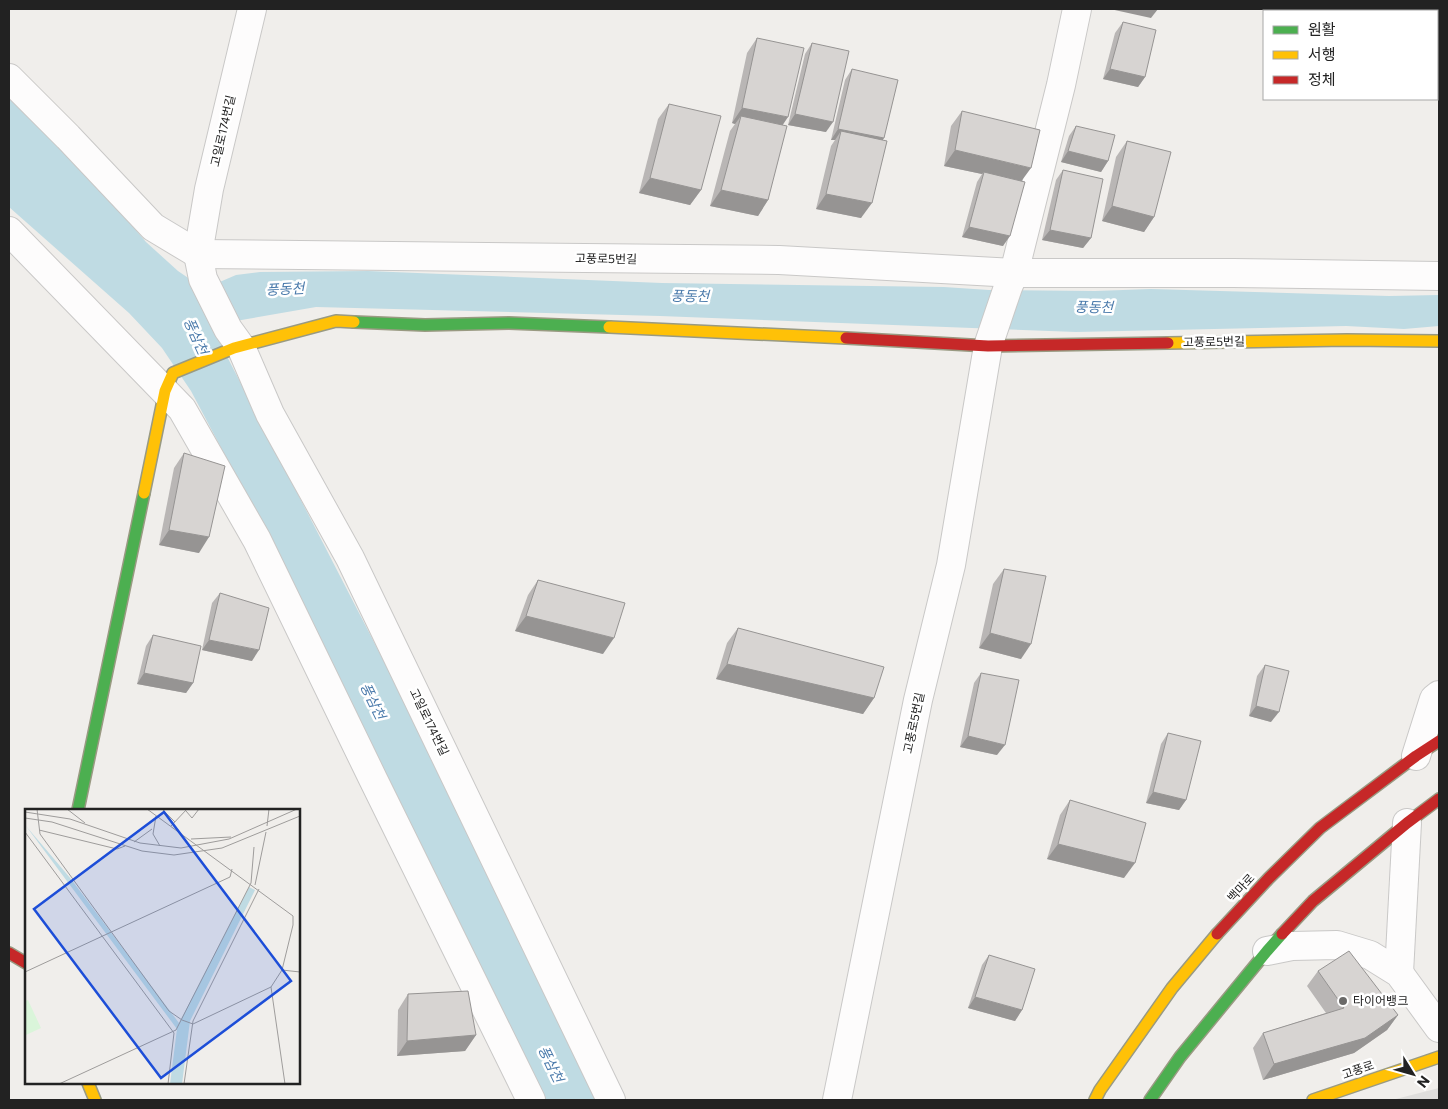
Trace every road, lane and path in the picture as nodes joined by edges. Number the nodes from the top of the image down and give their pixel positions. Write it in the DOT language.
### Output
graph roads {
  1 [pos="252,9"];
  2 [pos="1077,9"];
  3 [pos="9,78"];
  4 [pos="9,231"];
  5 [pos="200,267"];
  6 [pos="1439,276"];
  7 [pos="1011,280"];
  8 [pos="990,341"];
  9 [pos="1439,341"];
  10 [pos="234,342"];
  11 [pos="169,382"];
  12 [pos="1439,695"];
  13 [pos="1439,741"];
  14 [pos="1416,756"];
  15 [pos="1439,799"];
  16 [pos="78,809"];
  17 [pos="1407,823"];
  18 [pos="1267,951"];
  19 [pos="9,953"];
  20 [pos="25,962"];
  21 [pos="1399,973"];
  22 [pos="1439,1028"];
  23 [pos="1439,1057"];
  24 [pos="88,1084"];
  25 [pos="1098,1095"];
  26 [pos="96,1100"];
  27 [pos="531,1100"];
  28 [pos="610,1100"];
  29 [pos="837,1100"];
  30 [pos="1150,1100"];
  31 [pos="1313,1100"];
  1 -- 5 [label="street, 고일로174번길"];
  2 -- 7 [label="street"];
  3 -- 5 [label="street"];
  4 -- 11 [label="street"];
  5 -- 7 [label="street, 고풍로5번길"];
  5 -- 10 [label="street, 고일로174번길"];
  6 -- 7 [label="street, 고풍로5번길"];
  7 -- 8 [label="street"];
  8 -- 9 [label="street, 고풍로5번길"];
  8 -- 10 [label="street, 고풍로5번길"];
  8 -- 29 [label="street, 고풍로5번길"];
  10 -- 11 [label="street, 고풍로5번길"];
  10 -- 28 [label="street, 고일로174번길"];
  11 -- 16 [label="street"];
  11 -- 27 [label="street"];
  12 -- 14 [label="street"];
  13 -- 14 [label="street, 백마로"];
  14 -- 25 [label="street, 백마로"];
  15 -- 17 [label="street"];
  17 -- 18 [label="street"];
  17 -- 21 [label="street"];
  18 -- 21 [label="street"];
  18 -- 30 [label="street"];
  19 -- 20 [label="street"];
  21 -- 22 [label="street"];
  23 -- 31 [label="street, 고풍로"];
  24 -- 26 [label="street"];
}
